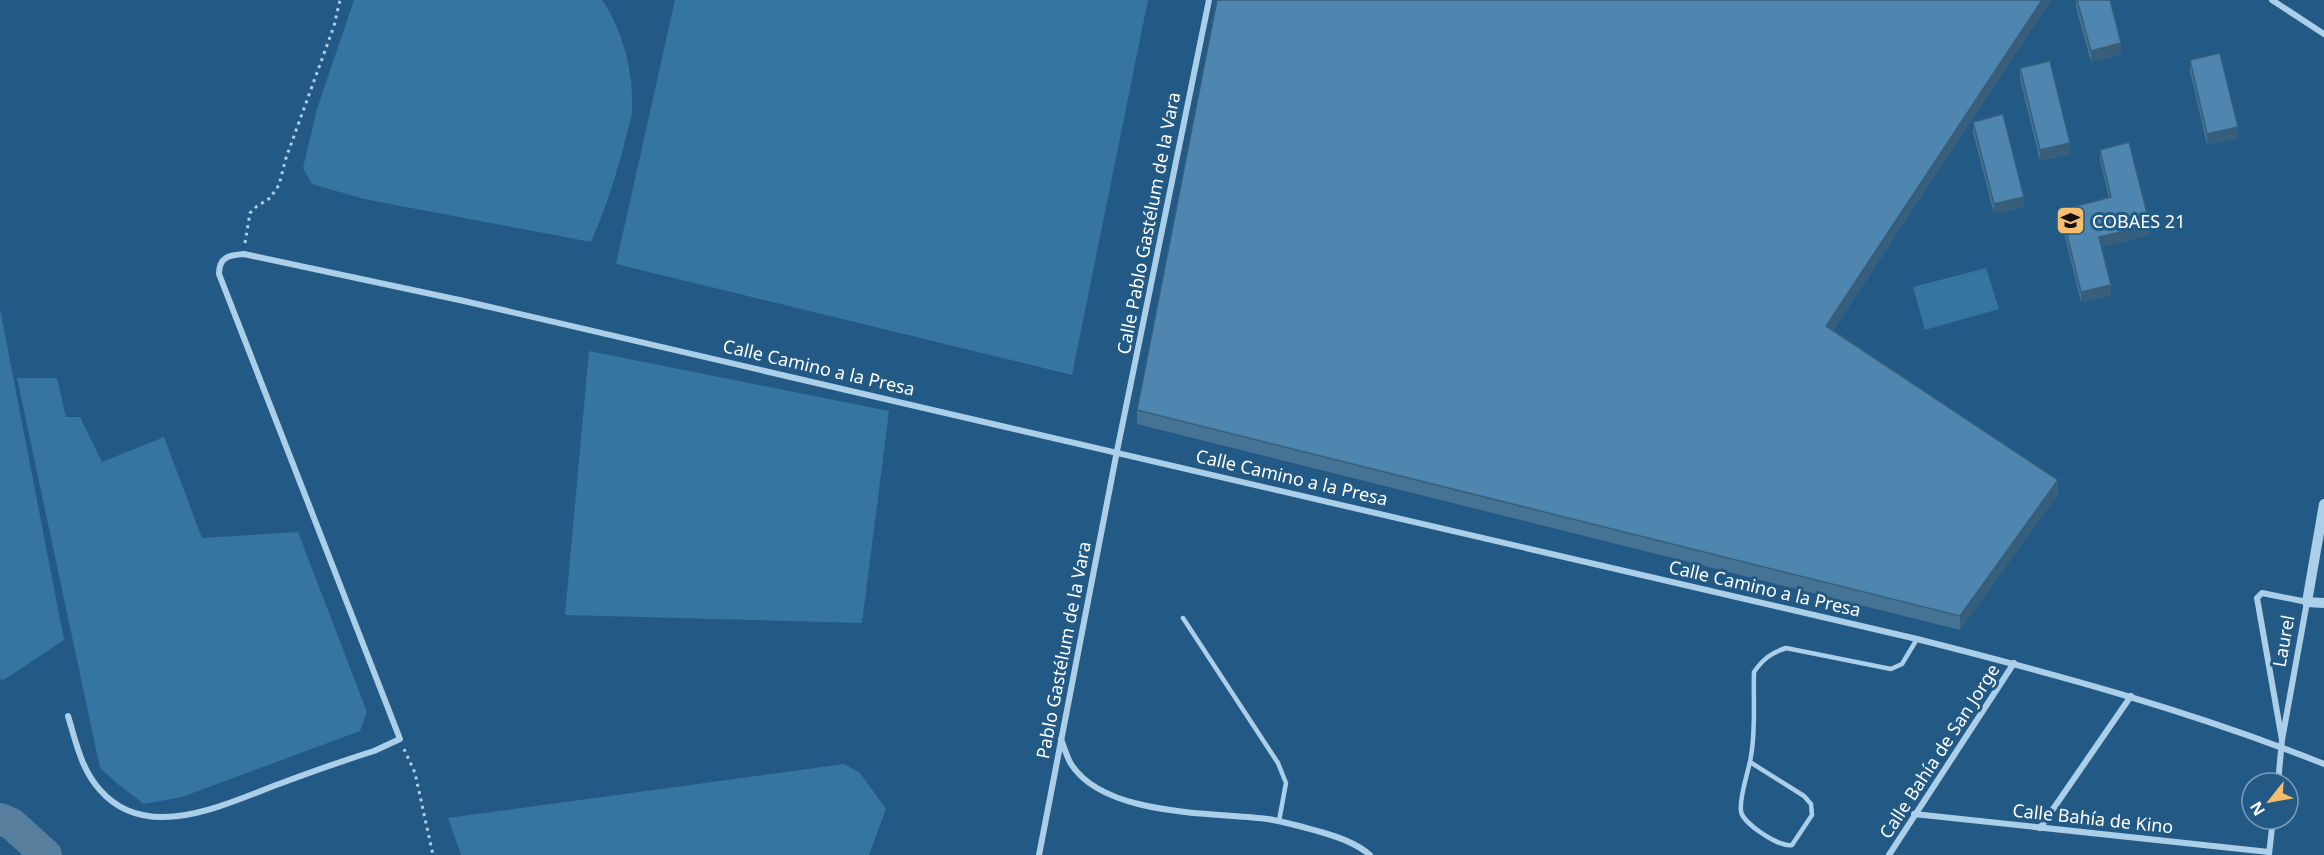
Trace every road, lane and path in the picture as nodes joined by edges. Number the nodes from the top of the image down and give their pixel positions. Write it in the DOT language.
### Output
graph roads {
  1 [pos="340,0"];
  2 [pos="1209,0"];
  3 [pos="2272,0"];
  4 [pos="2324,34"];
  5 [pos="244,254"];
  6 [pos="1117,451"];
  7 [pos="2324,504"];
  8 [pos="2307,602"];
  9 [pos="2324,603"];
  10 [pos="1183,618"];
  11 [pos="1917,639"];
  12 [pos="2014,663"];
  13 [pos="2131,696"];
  14 [pos="68,716"];
  15 [pos="1061,738"];
  16 [pos="400,739"];
  17 [pos="2282,744"];
  18 [pos="1750,762"];
  19 [pos="2324,764"];
  20 [pos="2279,771"];
  21 [pos="1914,814"];
  22 [pos="1279,821"];
  23 [pos="2040,828"];
  24 [pos="2272,831"];
  25 [pos="2269,854"];
  26 [pos="433,855"];
  27 [pos="1039,855"];
  28 [pos="1370,855"];
  29 [pos="1889,855"];
  1 -- 5 [label="path"];
  2 -- 6 [label="street, Calle Pablo Gastélum de la Vara"];
  3 -- 4 [label="street"];
  5 -- 6 [label="street, Calle Camino a la Presa"];
  5 -- 16 [label="street"];
  6 -- 11 [label="street, Calle Camino a la Presa"];
  6 -- 15 [label="street, Pablo Gastélum de la Vara"];
  7 -- 8 [label="street, Laurel"];
  8 -- 9 [label="street"];
  8 -- 17 [label="street, Laurel"];
  8 -- 17 [label="street"];
  10 -- 22 [label="lane"];
  11 -- 12 [label="street, Calle Camino a la Presa"];
  11 -- 18 [label="lane"];
  12 -- 13 [label="street, Calle Camino a la Presa"];
  12 -- 21 [label="street, Calle Bahía de San Jorge"];
  13 -- 17 [label="street, Calle Camino a la Presa"];
  13 -- 23 [label="street"];
  14 -- 16 [label="street"];
  15 -- 22 [label="street"];
  15 -- 27 [label="street, Pablo Gastélum de la Vara"];
  16 -- 26 [label="path"];
  17 -- 19 [label="street, Calle Camino a la Presa"];
  17 -- 20 [label="street, Laurel"];
  18 -- 18 [label="lane"];
  21 -- 23 [label="street, Calle Bahía de Kino"];
  21 -- 29 [label="street, Calle Bahía de San Jorge"];
  22 -- 28 [label="street"];
  23 -- 25 [label="street, Calle Bahía de Kino"];
  24 -- 25 [label="street"];
}
